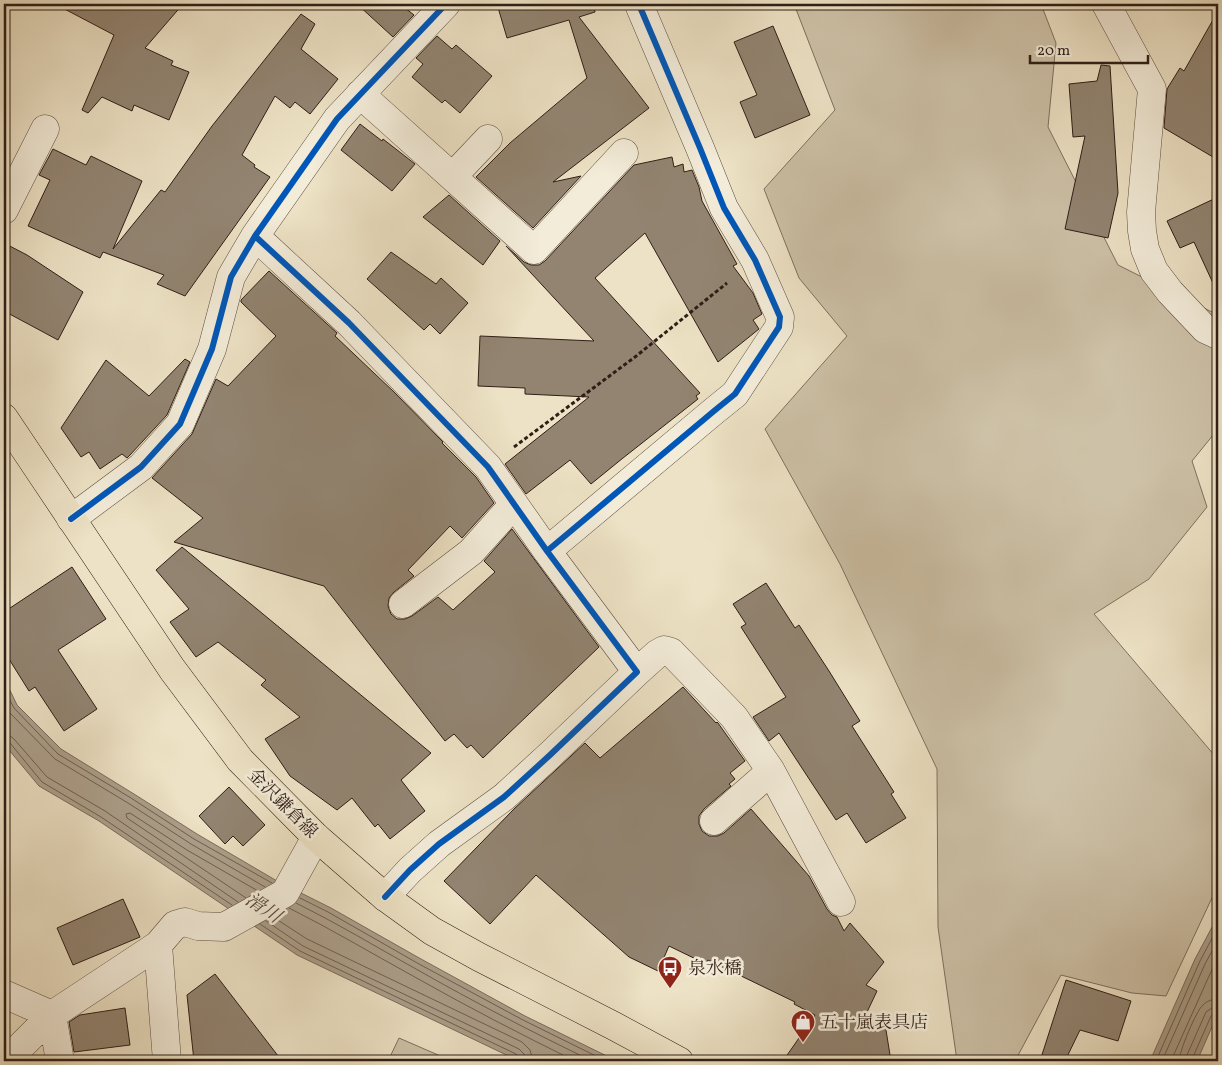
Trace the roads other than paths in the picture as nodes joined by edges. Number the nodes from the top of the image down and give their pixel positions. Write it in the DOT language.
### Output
graph roads {
  1 [pos="446,4"];
  2 [pos="639,4"];
  3 [pos="1106,4"];
  4 [pos="360,94"];
  5 [pos="44,129"];
  6 [pos="488,139"];
  7 [pos="624,153"];
  8 [pos="453,176"];
  9 [pos="4,210"];
  10 [pos="255,236"];
  11 [pos="1218,336"];
  12 [pos="4,418"];
  13 [pos="514,504"];
  14 [pos="71,519"];
  15 [pos="547,550"];
  16 [pos="403,604"];
  17 [pos="637,672"];
  18 [pos="771,771"];
  19 [pos="714,821"];
  20 [pos="316,837"];
  21 [pos="384,897"];
  22 [pos="841,902"];
  23 [pos="158,945"];
  24 [pos="4,994"];
  25 [pos="52,1015"];
  26 [pos="6,1061"];
  27 [pos="60,1061"];
  28 [pos="167,1061"];
  29 [pos="679,1061"];
  1 -- 4 [label="street"];
  2 -- 15 [label="street"];
  3 -- 11 [label="street"];
  4 -- 8 [label="street"];
  4 -- 10 [label="street"];
  5 -- 9 [label="street"];
  6 -- 8 [label="street"];
  7 -- 8 [label="street"];
  10 -- 13 [label="street"];
  10 -- 14 [label="street"];
  12 -- 14 [label="main road, 金沢鎌倉線"];
  13 -- 15 [label="street"];
  13 -- 16 [label="street"];
  14 -- 20 [label="main road, 金沢鎌倉線"];
  15 -- 17 [label="street"];
  17 -- 18 [label="street"];
  17 -- 21 [label="street"];
  18 -- 19 [label="street"];
  18 -- 22 [label="street"];
  20 -- 21 [label="main road, 金沢鎌倉線"];
  20 -- 23 [label="street"];
  21 -- 29 [label="main road, 金沢鎌倉線"];
  23 -- 25 [label="street"];
  23 -- 28 [label="street"];
  24 -- 25 [label="street"];
  25 -- 26 [label="street"];
  25 -- 27 [label="street"];
}
